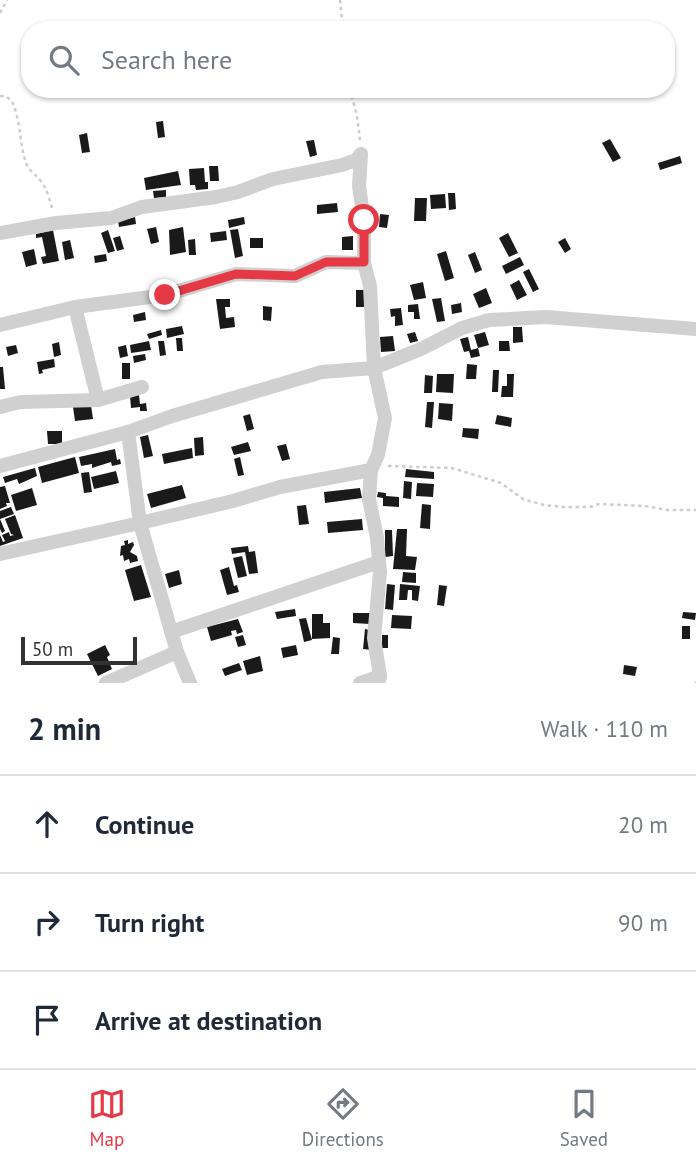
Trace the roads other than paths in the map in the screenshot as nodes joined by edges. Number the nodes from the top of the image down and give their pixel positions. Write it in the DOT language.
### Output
graph roads {
  1 [pos="0,233"];
  2 [pos="364,262"];
  3 [pos="75,307"];
  4 [pos="0,325"];
  5 [pos="696,329"];
  6 [pos="374,368"];
  7 [pos="142,387"];
  8 [pos="98,400"];
  9 [pos="0,407"];
  10 [pos="128,432"];
  11 [pos="0,466"];
  12 [pos="373,468"];
  13 [pos="140,523"];
  14 [pos="0,554"];
  15 [pos="379,562"];
  16 [pos="171,632"];
  17 [pos="177,652"];
  18 [pos="379,680"];
  19 [pos="106,683"];
  20 [pos="190,683"];
  21 [pos="360,683"];
  1 -- 2 [label="street"];
  2 -- 3 [label="street"];
  2 -- 6 [label="street"];
  3 -- 4 [label="street"];
  3 -- 8 [label="street"];
  5 -- 6 [label="street"];
  6 -- 10 [label="street"];
  6 -- 12 [label="street"];
  7 -- 8 [label="street"];
  8 -- 9 [label="street"];
  10 -- 11 [label="street"];
  10 -- 13 [label="street"];
  12 -- 13 [label="street"];
  12 -- 15 [label="street"];
  13 -- 14 [label="street"];
  13 -- 16 [label="street"];
  15 -- 16 [label="street"];
  15 -- 18 [label="street"];
  16 -- 17 [label="street"];
  17 -- 19 [label="street"];
  17 -- 20 [label="street"];
  18 -- 21 [label="street"];
}
